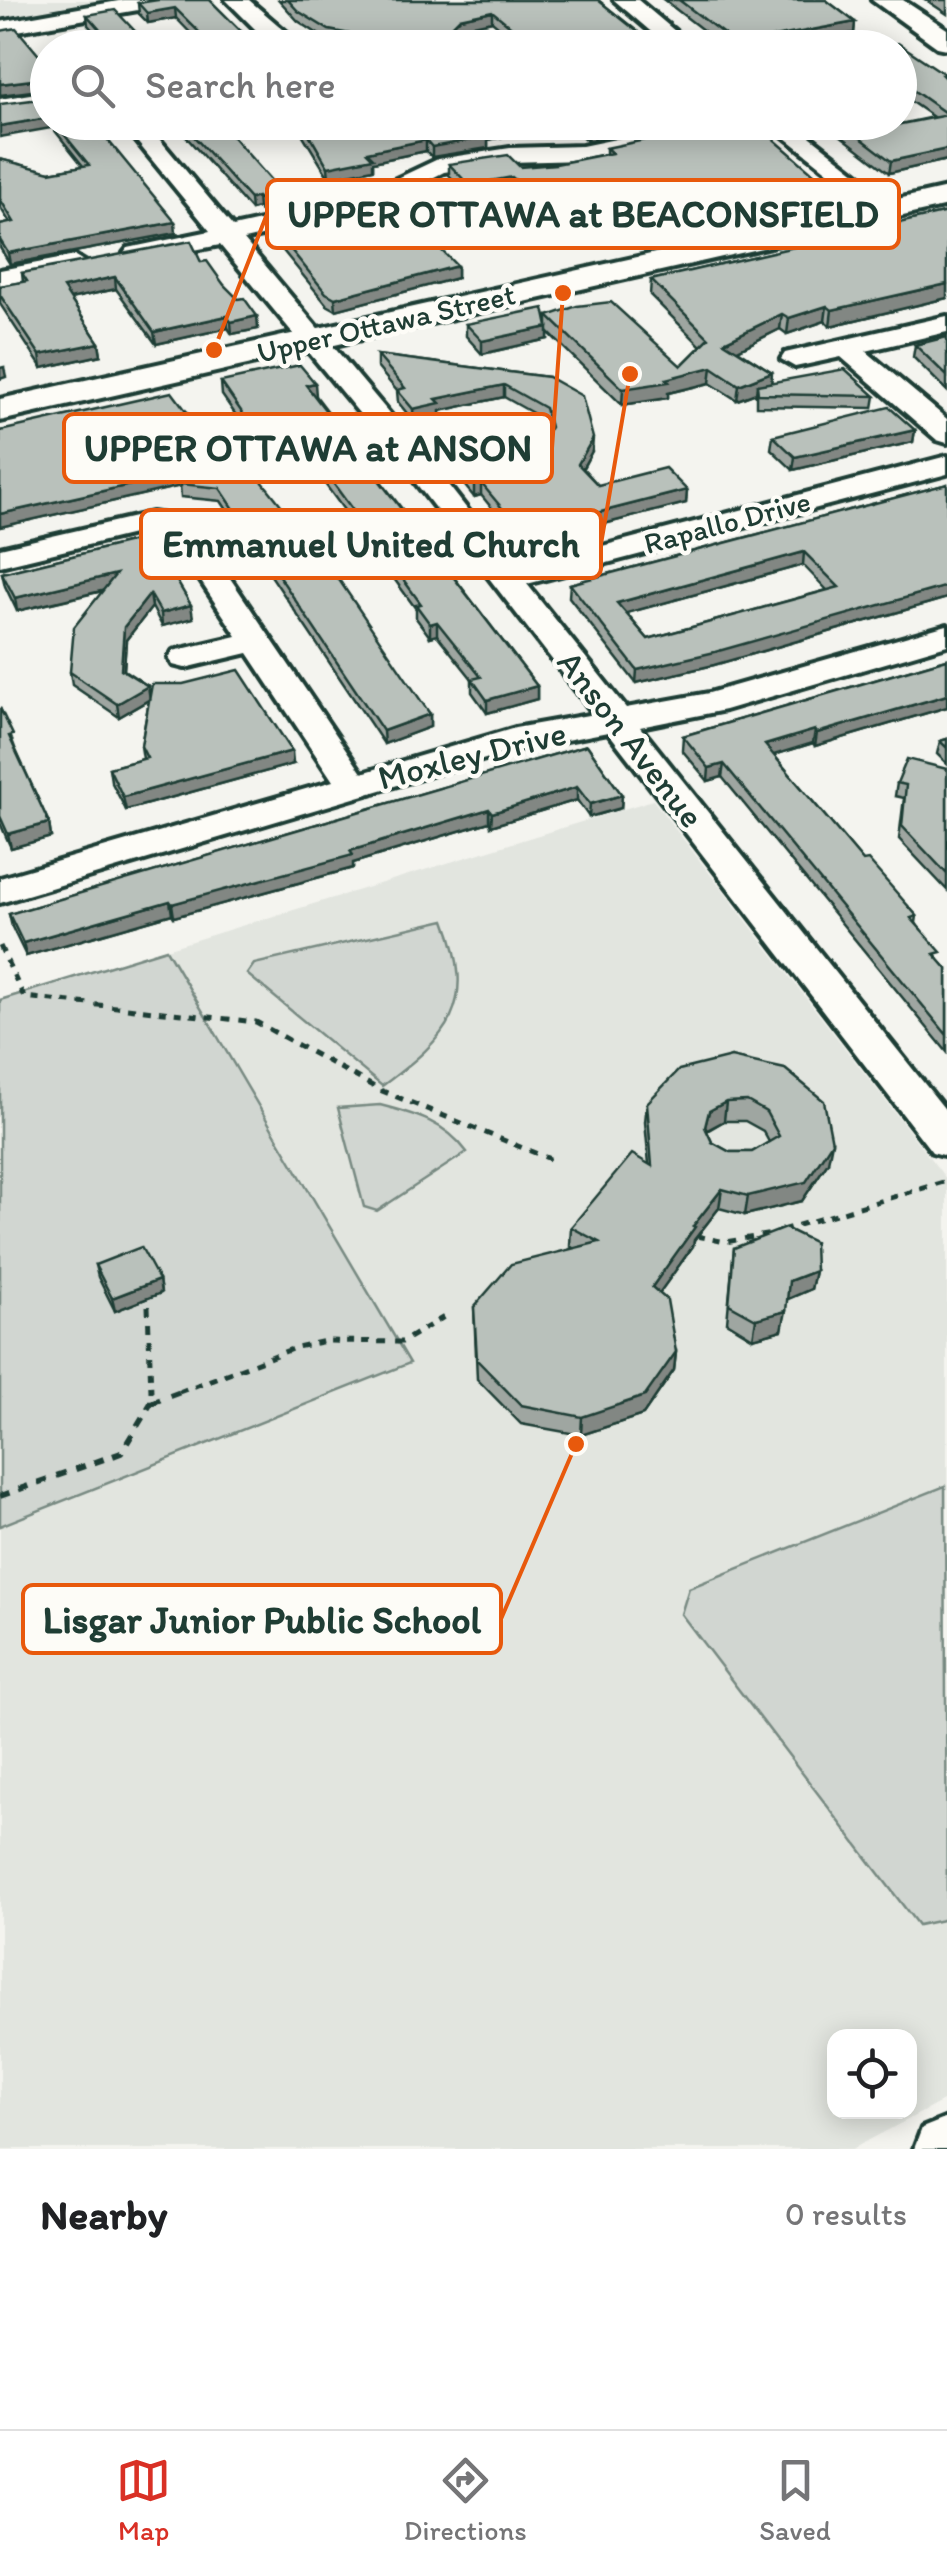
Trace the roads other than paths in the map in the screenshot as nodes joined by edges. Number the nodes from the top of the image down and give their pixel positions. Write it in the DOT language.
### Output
graph roads {
  1 [pos="161,0"];
  2 [pos="237,0"];
  3 [pos="625,0"];
  4 [pos="885,0"];
  5 [pos="0,28"];
  6 [pos="268,30"];
  7 [pos="662,30"];
  8 [pos="947,41"];
  9 [pos="30,101"];
  10 [pos="0,106"];
  11 [pos="147,140"];
  12 [pos="547,140"];
  13 [pos="643,140"];
  14 [pos="801,140"];
  15 [pos="560,153"];
  16 [pos="947,197"];
  17 [pos="892,210"];
  18 [pos="226,236"];
  19 [pos="0,278"];
  20 [pos="947,324"];
  21 [pos="314,339"];
  22 [pos="848,349"];
  23 [pos="795,359"];
  24 [pos="0,410"];
  25 [pos="947,434"];
  26 [pos="484,436"];
  27 [pos="408,454"];
  28 [pos="947,465"];
  29 [pos="0,558"];
  30 [pos="507,580"];
  31 [pos="947,635"];
  32 [pos="259,641"];
  33 [pos="185,658"];
  34 [pos="618,722"];
  35 [pos="353,786"];
  36 [pos="0,890"];
  37 [pos="947,1141"];
  1 -- 5 [label="street"];
  2 -- 6 [label="street"];
  3 -- 7 [label="street"];
  4 -- 8 [label="main road"];
  9 -- 10 [label="street"];
  11 -- 18 [label="street, Anson Avenue"];
  12 -- 15 [label="street"];
  13 -- 15 [label="street"];
  14 -- 17 [label="street"];
  15 -- 18 [label="street"];
  16 -- 17 [label="main road, Upper Ottawa Street"];
  17 -- 21 [label="main road, Upper Ottawa Street"];
  18 -- 19 [label="street"];
  18 -- 21 [label="street, Anson Avenue"];
  20 -- 22 [label="street"];
  21 -- 24 [label="main road, Upper Ottawa Street"];
  21 -- 27 [label="street, Anson Avenue"];
  22 -- 23 [label="street"];
  22 -- 25 [label="street"];
  26 -- 27 [label="street"];
  27 -- 30 [label="street, Anson Avenue"];
  28 -- 30 [label="street, Rapallo Drive"];
  29 -- 32 [label="street"];
  30 -- 34 [label="street, Anson Avenue"];
  31 -- 34 [label="street, Moxley Drive"];
  32 -- 33 [label="street"];
  32 -- 35 [label="street"];
  34 -- 35 [label="street, Moxley Drive"];
  34 -- 37 [label="street, Anson Avenue"];
  35 -- 36 [label="street, Moxley Drive"];
}
